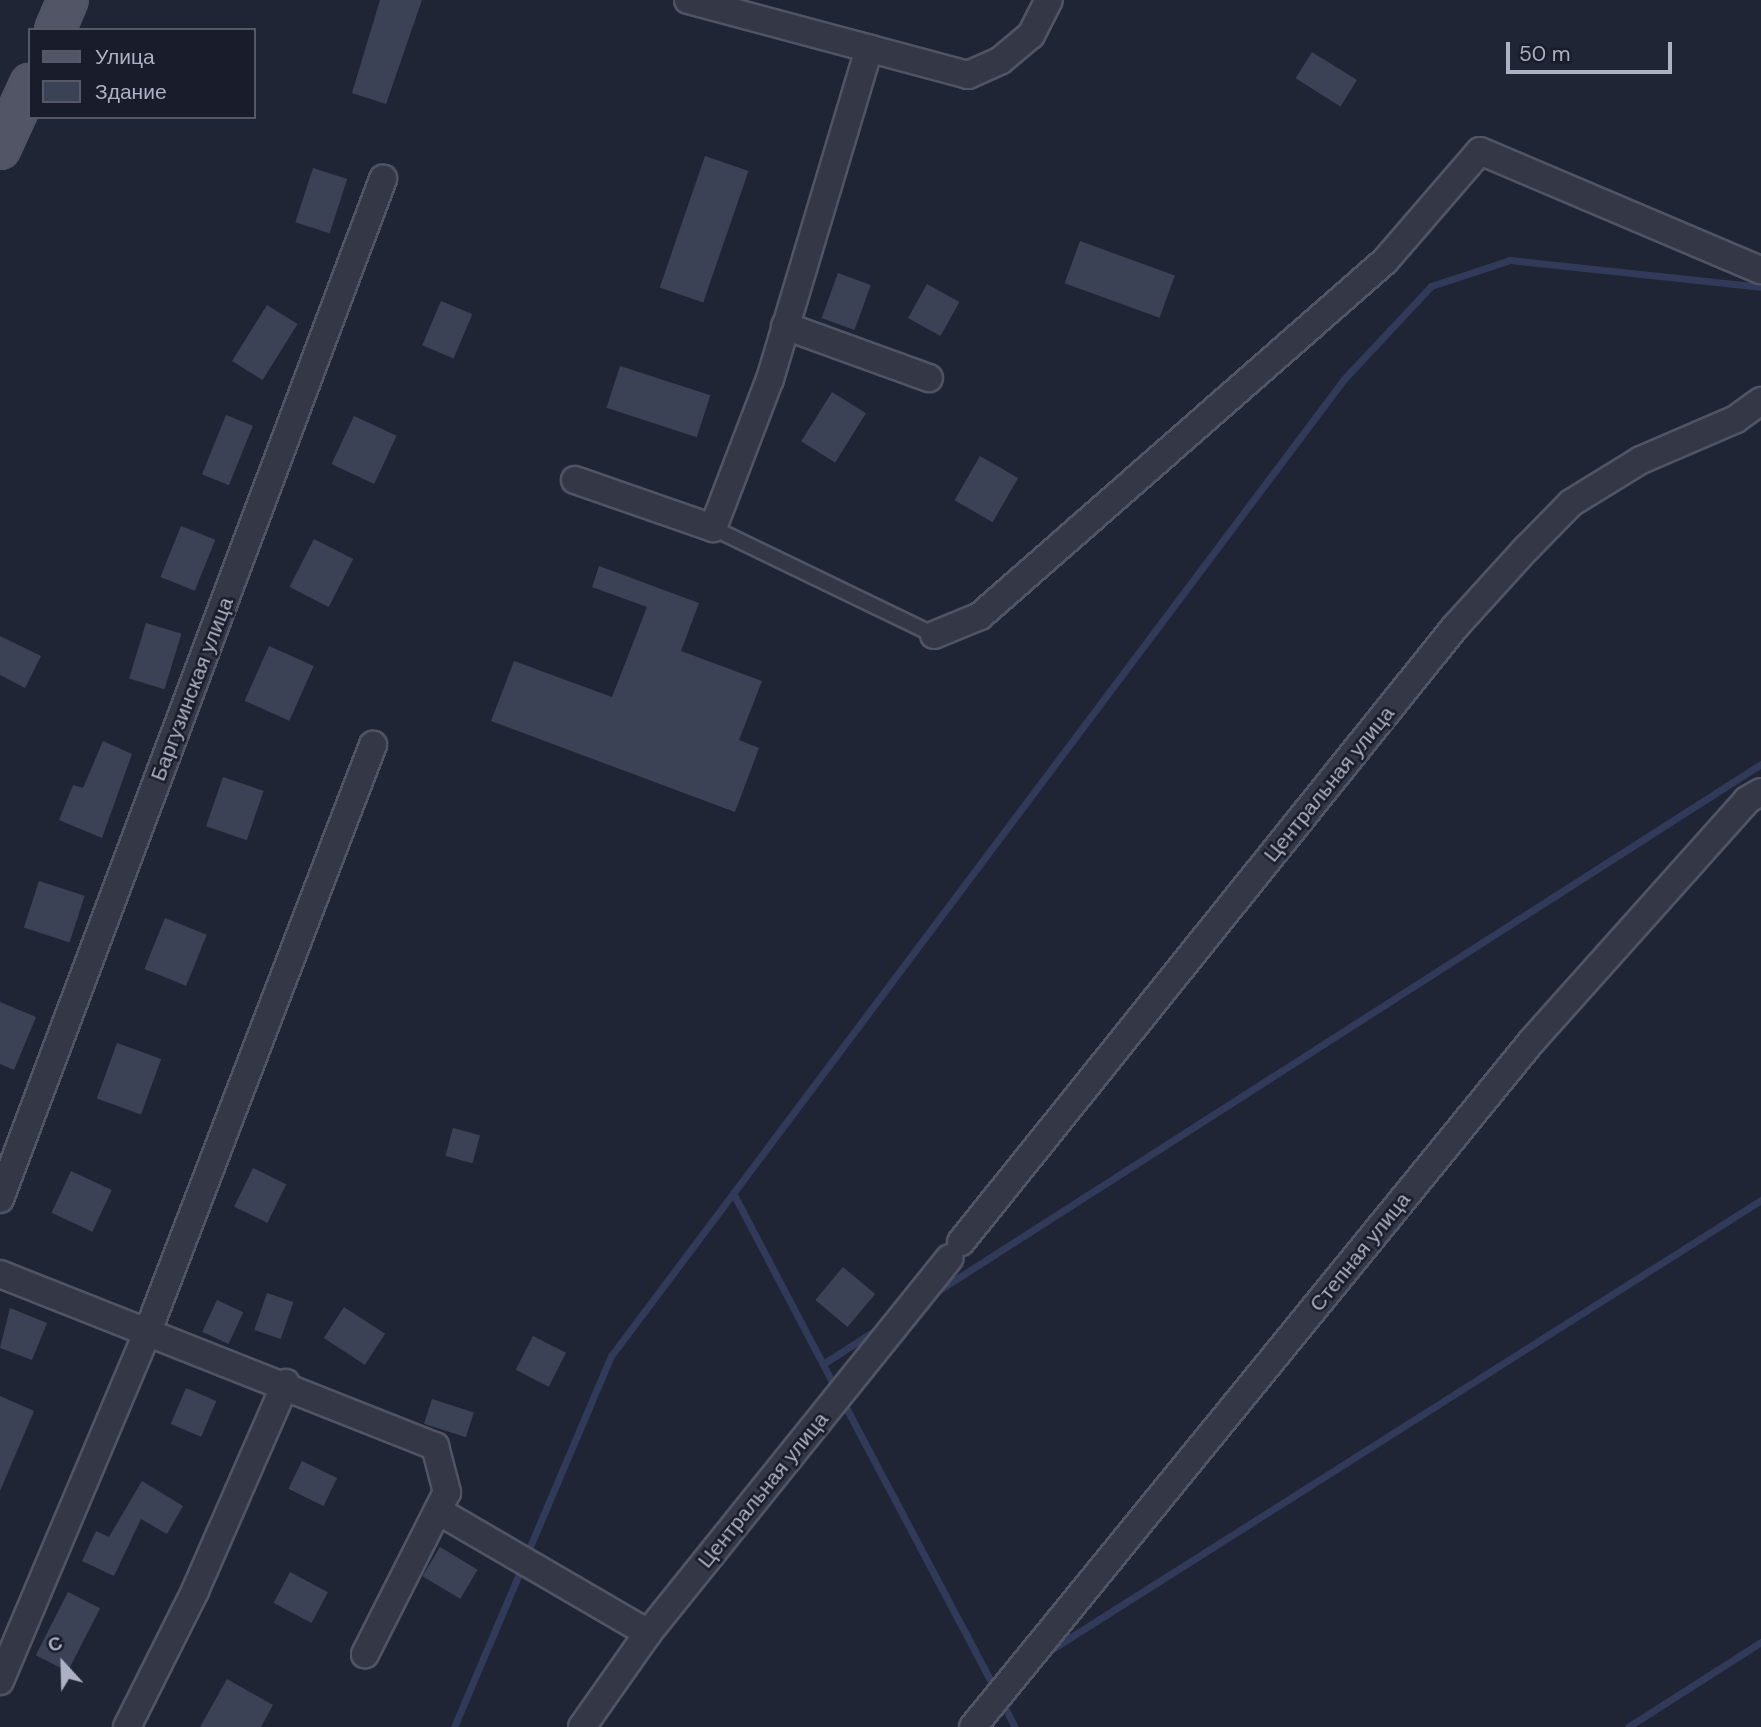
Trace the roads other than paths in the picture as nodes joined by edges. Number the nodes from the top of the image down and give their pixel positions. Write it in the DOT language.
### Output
graph roads {
  1 [pos="68,0"];
  2 [pos="688,0"];
  3 [pos="1049,0"];
  4 [pos="56,28"];
  5 [pos="869,48"];
  6 [pos="28,88"];
  7 [pos="0,149"];
  8 [pos="383,179"];
  9 [pos="1761,270"];
  10 [pos="786,326"];
  11 [pos="929,378"];
  12 [pos="1761,401"];
  13 [pos="575,480"];
  14 [pos="713,528"];
  15 [pos="934,635"];
  16 [pos="373,745"];
  17 [pos="1761,792"];
  18 [pos="0,1199"];
  19 [pos="0,1274"];
  20 [pos="148,1331"];
  21 [pos="286,1383"];
  22 [pos="440,1511"];
  23 [pos="648,1633"];
  24 [pos="365,1654"];
  25 [pos="0,1681"];
  26 [pos="127,1727"];
  27 [pos="582,1727"];
  28 [pos="973,1727"];
  1 -- 4 [label="main road"];
  2 -- 5 [label="street"];
  3 -- 5 [label="street"];
  5 -- 10 [label="street"];
  6 -- 7 [label="main road"];
  8 -- 18 [label="street, Баргузинская улица"];
  9 -- 15 [label="street"];
  10 -- 11 [label="street"];
  10 -- 14 [label="street"];
  12 -- 23 [label="street, Центральная улица"];
  13 -- 14 [label="street"];
  14 -- 15 [label="lane"];
  16 -- 20 [label="street"];
  17 -- 28 [label="street, Степная улица"];
  19 -- 20 [label="street"];
  20 -- 21 [label="street"];
  20 -- 25 [label="street"];
  21 -- 22 [label="street"];
  21 -- 26 [label="street"];
  22 -- 23 [label="street"];
  22 -- 24 [label="street"];
  23 -- 27 [label="street, Центральная улица"];
}
